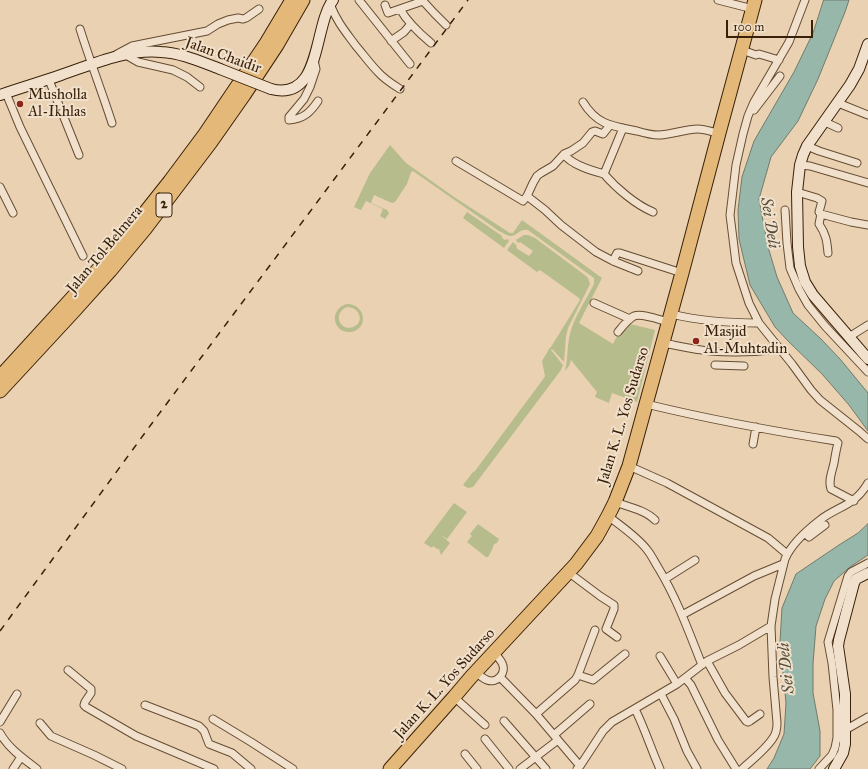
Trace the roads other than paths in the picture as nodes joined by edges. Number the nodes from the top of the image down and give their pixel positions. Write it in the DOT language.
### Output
graph roads {
  1 [pos="292,0"];
  2 [pos="303,0"];
  3 [pos="359,0"];
  4 [pos="718,0"];
  5 [pos="805,0"];
  6 [pos="332,2"];
  7 [pos="385,5"];
  8 [pos="754,5"];
  9 [pos="259,9"];
  10 [pos="400,9"];
  11 [pos="410,25"];
  12 [pos="446,25"];
  13 [pos="80,29"];
  14 [pos="391,41"];
  15 [pos="431,44"];
  16 [pos="868,44"];
  17 [pos="742,50"];
  18 [pos="126,55"];
  19 [pos="114,57"];
  20 [pos="314,58"];
  21 [pos="779,60"];
  22 [pos="410,64"];
  23 [pos="92,65"];
  24 [pos="780,76"];
  25 [pos="49,80"];
  26 [pos="200,87"];
  27 [pos="400,89"];
  28 [pos="3,94"];
  29 [pos="318,101"];
  30 [pos="583,102"];
  31 [pos="838,103"];
  32 [pos="868,116"];
  33 [pos="746,122"];
  34 [pos="825,122"];
  35 [pos="112,123"];
  36 [pos="610,125"];
  37 [pos="623,128"];
  38 [pos="838,128"];
  39 [pos="718,133"];
  40 [pos="807,146"];
  41 [pos="564,154"];
  42 [pos="79,155"];
  43 [pos="456,161"];
  44 [pos="857,163"];
  45 [pos="800,165"];
  46 [pos="604,174"];
  47 [pos="868,183"];
  48 [pos="0,187"];
  49 [pos="797,192"];
  50 [pos="527,196"];
  51 [pos="786,210"];
  52 [pos="653,212"];
  53 [pos="13,213"];
  54 [pos="821,214"];
  55 [pos="868,225"];
  56 [pos="828,253"];
  57 [pos="83,256"];
  58 [pos="613,261"];
  59 [pos="638,271"];
  60 [pos="682,273"];
  61 [pos="594,303"];
  62 [pos="670,318"];
  63 [pos="630,319"];
  64 [pos="759,323"];
  65 [pos="868,325"];
  66 [pos="618,332"];
  67 [pos="850,337"];
  68 [pos="663,343"];
  69 [pos="780,349"];
  70 [pos="726,352"];
  71 [pos="868,359"];
  72 [pos="715,365"];
  73 [pos="727,366"];
  74 [pos="744,366"];
  75 [pos="868,372"];
  76 [pos="0,377"];
  77 [pos="0,391"];
  78 [pos="646,404"];
  79 [pos="756,427"];
  80 [pos="868,439"];
  81 [pos="753,444"];
  82 [pos="628,466"];
  83 [pos="868,483"];
  84 [pos="854,501"];
  85 [pos="615,502"];
  86 [pos="608,516"];
  87 [pos="655,520"];
  88 [pos="825,525"];
  89 [pos="805,533"];
  90 [pos="787,554"];
  91 [pos="695,560"];
  92 [pos="868,562"];
  93 [pos="783,564"];
  94 [pos="568,572"];
  95 [pos="868,572"];
  96 [pos="664,579"];
  97 [pos="682,615"];
  98 [pos="771,626"];
  99 [pos="595,630"];
  100 [pos="617,637"];
  101 [pos="494,653"];
  102 [pos="625,654"];
  103 [pos="660,656"];
  104 [pos="704,663"];
  105 [pos="68,670"];
  106 [pos="476,672"];
  107 [pos="578,675"];
  108 [pos="500,677"];
  109 [pos="685,678"];
  110 [pos="677,684"];
  111 [pos="17,694"];
  112 [pos="661,694"];
  113 [pos="454,697"];
  114 [pos="590,704"];
  115 [pos="145,705"];
  116 [pos="634,710"];
  117 [pos="536,714"];
  118 [pos="760,714"];
  119 [pos="868,717"];
  120 [pos="212,719"];
  121 [pos="504,721"];
  122 [pos="0,722"];
  123 [pos="40,723"];
  124 [pos="485,725"];
  125 [pos="846,730"];
  126 [pos="0,733"];
  127 [pos="556,738"];
  128 [pos="485,739"];
  129 [pos="465,754"];
  130 [pos="21,757"];
  131 [pos="536,757"];
  132 [pos="578,767"];
  133 [pos="211,768"];
  134 [pos="13,769"];
  135 [pos="37,769"];
  136 [pos="122,769"];
  137 [pos="251,769"];
  138 [pos="293,769"];
  139 [pos="390,769"];
  140 [pos="477,769"];
  141 [pos="509,769"];
  142 [pos="520,769"];
  143 [pos="546,769"];
  144 [pos="660,769"];
  145 [pos="697,769"];
  146 [pos="736,769"];
  147 [pos="742,769"];
  148 [pos="818,769"];
  149 [pos="834,769"];
  1 -- 76 [label="highway, Jalan Tol Belmera / 2"];
  2 -- 77 [label="highway, Jalan Tol Belmera / 2"];
  3 -- 14 [label="street"];
  4 -- 8 [label="street"];
  5 -- 21 [label="street"];
  6 -- 20 [label="street, Jalan Chaidir"];
  6 -- 27 [label="street"];
  7 -- 10 [label="street"];
  8 -- 17 [label="highway, Jalan K. L. Yos Sudarso"];
  9 -- 19 [label="street"];
  10 -- 11 [label="street"];
  10 -- 12 [label="street"];
  11 -- 14 [label="street"];
  11 -- 15 [label="street"];
  13 -- 23 [label="street"];
  14 -- 22 [label="street"];
  16 -- 31 [label="street"];
  17 -- 21 [label="street"];
  17 -- 39 [label="highway, Jalan K. L. Yos Sudarso"];
  18 -- 19 [label="street, Jalan Chaidir"];
  18 -- 20 [label="street, Jalan Chaidir, bridge"];
  18 -- 26 [label="street"];
  19 -- 23 [label="street, Jalan Chaidir"];
  20 -- 29 [label="street"];
  21 -- 33 [label="street"];
  23 -- 25 [label="street, Jalan Chaidir"];
  23 -- 35 [label="street"];
  24 -- 33 [label="street"];
  25 -- 28 [label="street, Jalan Chaidir"];
  25 -- 42 [label="street"];
  28 -- 57 [label="street"];
  30 -- 36 [label="street"];
  31 -- 32 [label="street"];
  31 -- 34 [label="street"];
  33 -- 64 [label="street"];
  34 -- 38 [label="street"];
  34 -- 40 [label="street"];
  36 -- 37 [label="street"];
  36 -- 41 [label="street"];
  37 -- 39 [label="street"];
  37 -- 46 [label="street"];
  39 -- 60 [label="highway, Jalan K. L. Yos Sudarso"];
  40 -- 44 [label="street"];
  40 -- 45 [label="street"];
  41 -- 46 [label="street"];
  41 -- 50 [label="street"];
  43 -- 50 [label="street"];
  45 -- 47 [label="street"];
  45 -- 49 [label="street"];
  46 -- 52 [label="street"];
  48 -- 53 [label="street"];
  49 -- 54 [label="street"];
  49 -- 67 [label="street"];
  50 -- 58 [label="street"];
  51 -- 75 [label="street"];
  54 -- 55 [label="street"];
  54 -- 56 [label="street"];
  58 -- 59 [label="street"];
  58 -- 60 [label="street"];
  60 -- 62 [label="highway, Jalan K. L. Yos Sudarso"];
  61 -- 63 [label="street"];
  62 -- 63 [label="street"];
  62 -- 64 [label="street"];
  62 -- 68 [label="highway, Jalan K. L. Yos Sudarso"];
  63 -- 66 [label="street"];
  64 -- 69 [label="street"];
  65 -- 67 [label="street"];
  67 -- 71 [label="street"];
  68 -- 70 [label="street"];
  68 -- 78 [label="highway, Jalan K. L. Yos Sudarso"];
  69 -- 70 [label="street"];
  69 -- 80 [label="street"];
  70 -- 73 [label="street"];
  72 -- 73 [label="street"];
  73 -- 74 [label="street"];
  78 -- 79 [label="street"];
  78 -- 82 [label="highway, Jalan K. L. Yos Sudarso"];
  79 -- 81 [label="street"];
  79 -- 84 [label="street"];
  82 -- 85 [label="highway, Jalan K. L. Yos Sudarso"];
  82 -- 90 [label="street"];
  83 -- 84 [label="street"];
  84 -- 89 [label="street"];
  85 -- 86 [label="highway, Jalan K. L. Yos Sudarso"];
  85 -- 87 [label="street"];
  86 -- 94 [label="highway, Jalan K. L. Yos Sudarso"];
  86 -- 96 [label="street"];
  88 -- 89 [label="street"];
  89 -- 90 [label="street"];
  90 -- 93 [label="street"];
  91 -- 96 [label="street"];
  92 -- 148 [label="street"];
  93 -- 97 [label="street"];
  93 -- 98 [label="street"];
  94 -- 100 [label="street"];
  94 -- 101 [label="highway, Jalan K. L. Yos Sudarso"];
  95 -- 125 [label="street"];
  96 -- 97 [label="street"];
  97 -- 104 [label="street"];
  98 -- 104 [label="street"];
  98 -- 147 [label="street"];
  99 -- 107 [label="street"];
  101 -- 106 [label="highway, Jalan K. L. Yos Sudarso"];
  101 -- 108 [label="street"];
  102 -- 107 [label="street"];
  103 -- 110 [label="street"];
  104 -- 109 [label="street"];
  104 -- 118 [label="street"];
  105 -- 133 [label="street"];
  106 -- 108 [label="street"];
  106 -- 113 [label="highway, Jalan K. L. Yos Sudarso"];
  107 -- 117 [label="street"];
  108 -- 117 [label="street"];
  109 -- 110 [label="street"];
  109 -- 146 [label="street"];
  110 -- 112 [label="street"];
  111 -- 122 [label="street"];
  112 -- 116 [label="street"];
  112 -- 145 [label="street"];
  113 -- 124 [label="street"];
  113 -- 139 [label="highway, Jalan K. L. Yos Sudarso"];
  114 -- 127 [label="street"];
  115 -- 137 [label="street"];
  116 -- 132 [label="street"];
  116 -- 144 [label="street"];
  117 -- 127 [label="street"];
  119 -- 125 [label="street"];
  120 -- 138 [label="street"];
  121 -- 131 [label="street"];
  123 -- 136 [label="street"];
  125 -- 149 [label="street"];
  126 -- 130 [label="street"];
  127 -- 131 [label="street"];
  127 -- 132 [label="street"];
  128 -- 141 [label="street"];
  129 -- 140 [label="street"];
  130 -- 134 [label="street"];
  130 -- 135 [label="street"];
  131 -- 142 [label="street"];
  131 -- 143 [label="street"];
}
